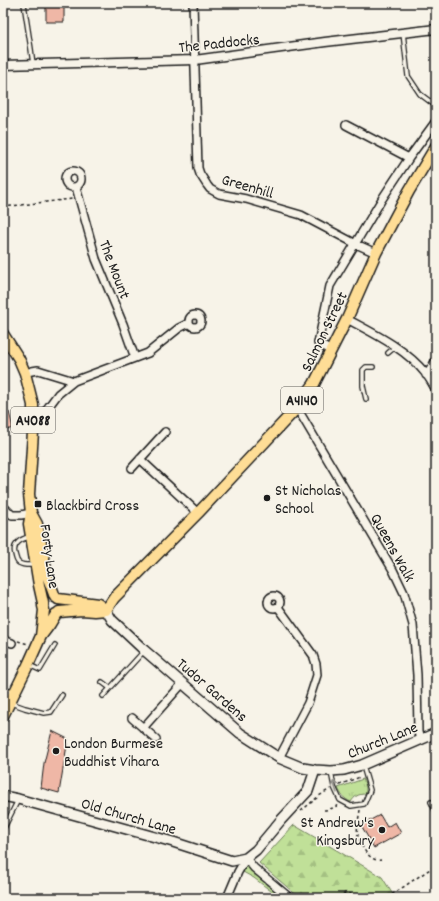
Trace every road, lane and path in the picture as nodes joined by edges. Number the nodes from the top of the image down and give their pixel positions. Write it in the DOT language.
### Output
graph roads {
  1 [pos="193,3"];
  2 [pos="24,4"];
  3 [pos="436,29"];
  4 [pos="403,34"];
  5 [pos="195,60"];
  6 [pos="32,64"];
  7 [pos="3,65"];
  8 [pos="436,106"];
  9 [pos="436,121"];
  10 [pos="346,125"];
  11 [pos="436,146"];
  12 [pos="409,158"];
  13 [pos="76,187"];
  14 [pos="78,198"];
  15 [pos="3,207"];
  16 [pos="356,244"];
  17 [pos="376,253"];
  18 [pos="347,319"];
  19 [pos="189,323"];
  20 [pos="3,334"];
  21 [pos="395,347"];
  22 [pos="331,350"];
  23 [pos="388,353"];
  24 [pos="135,358"];
  25 [pos="436,360"];
  26 [pos="373,367"];
  27 [pos="25,373"];
  28 [pos="426,375"];
  29 [pos="74,381"];
  30 [pos="436,390"];
  31 [pos="366,399"];
  32 [pos="296,409"];
  33 [pos="33,432"];
  34 [pos="165,432"];
  35 [pos="140,459"];
  36 [pos="132,468"];
  37 [pos="3,506"];
  38 [pos="32,513"];
  39 [pos="198,513"];
  40 [pos="31,536"];
  41 [pos="36,565"];
  42 [pos="57,598"];
  43 [pos="44,606"];
  44 [pos="278,607"];
  45 [pos="106,610"];
  46 [pos="57,613"];
  47 [pos="40,636"];
  48 [pos="3,640"];
  49 [pos="12,643"];
  50 [pos="55,645"];
  51 [pos="36,646"];
  52 [pos="144,650"];
  53 [pos="28,665"];
  54 [pos="102,682"];
  55 [pos="183,683"];
  56 [pos="110,688"];
  57 [pos="3,691"];
  58 [pos="62,695"];
  59 [pos="103,696"];
  60 [pos="11,699"];
  61 [pos="3,716"];
  62 [pos="132,718"];
  63 [pos="143,728"];
  64 [pos="436,733"];
  65 [pos="156,739"];
  66 [pos="420,740"];
  67 [pos="279,758"];
  68 [pos="362,765"];
  69 [pos="315,770"];
  70 [pos="331,771"];
  71 [pos="342,779"];
  72 [pos="342,783"];
  73 [pos="334,788"];
  74 [pos="5,797"];
  75 [pos="18,799"];
  76 [pos="342,801"];
  77 [pos="431,802"];
  78 [pos="361,804"];
  79 [pos="324,810"];
  80 [pos="436,812"];
  81 [pos="296,814"];
  82 [pos="3,830"];
  83 [pos="246,858"];
  84 [pos="381,860"];
  85 [pos="436,865"];
  86 [pos="227,898"];
  87 [pos="290,898"];
  88 [pos="338,898"];
  89 [pos="386,898"];
  1 -- 5 [label="street, Greenhill"];
  2 -- 6 [label="lane"];
  3 -- 4 [label="street, The Paddocks"];
  4 -- 5 [label="street, The Paddocks"];
  4 -- 8 [label="lane"];
  5 -- 6 [label="street, The Paddocks"];
  5 -- 16 [label="street, Greenhill"];
  6 -- 7 [label="street, The Paddocks"];
  9 -- 12 [label="street"];
  10 -- 12 [label="street"];
  11 -- 17 [label="main road, Salmon Street / A4140"];
  12 -- 16 [label="street"];
  13 -- 14 [label="street, The Mount"];
  14 -- 15 [label="path"];
  14 -- 24 [label="street, The Mount"];
  16 -- 17 [label="street, Greenhill"];
  16 -- 22 [label="street"];
  17 -- 18 [label="main road, Salmon Street / A4140"];
  18 -- 21 [label="street"];
  18 -- 22 [label="main road, Salmon Street / A4140"];
  19 -- 24 [label="street"];
  20 -- 27 [label="main road, Forty Lane / A4088"];
  21 -- 23 [label="lane"];
  21 -- 28 [label="street"];
  22 -- 32 [label="main road, Salmon Street / A4140"];
  24 -- 29 [label="street"];
  25 -- 28 [label="street"];
  26 -- 31 [label="lane"];
  27 -- 29 [label="street"];
  27 -- 33 [label="main road, Forty Lane / A4088"];
  28 -- 30 [label="street"];
  29 -- 33 [label="street"];
  32 -- 39 [label="main road, Salmon Street / A4140"];
  32 -- 66 [label="street, Queens Walk"];
  33 -- 38 [label="main road, Forty Lane / A4088"];
  34 -- 35 [label="street"];
  35 -- 36 [label="street"];
  35 -- 39 [label="street"];
  37 -- 38 [label="street"];
  38 -- 40 [label="main road, Forty Lane / A4088"];
  38 -- 42 [label="main road, Forty Lane / A4088"];
  39 -- 45 [label="main road, Salmon Street / A4140"];
  40 -- 41 [label="main road, Forty Lane / A4088"];
  40 -- 41 [label="lane"];
  41 -- 43 [label="main road, Forty Lane / A4088"];
  42 -- 43 [label="main road"];
  42 -- 45 [label="main road"];
  42 -- 46 [label="main road"];
  43 -- 46 [label="main road"];
  43 -- 47 [label="main road, A4088"];
  44 -- 67 [label="street"];
  45 -- 46 [label="main road"];
  45 -- 52 [label="main road, Tudor Gardens"];
  46 -- 47 [label="main road, A4088"];
  47 -- 51 [label="main road, A4088"];
  48 -- 49 [label="street"];
  49 -- 51 [label="path"];
  50 -- 53 [label="lane"];
  51 -- 53 [label="main road, A4088"];
  52 -- 55 [label="main road, Tudor Gardens"];
  52 -- 56 [label="lane"];
  53 -- 60 [label="main road, A4088"];
  54 -- 56 [label="lane"];
  55 -- 63 [label="street"];
  55 -- 67 [label="main road, Tudor Gardens"];
  56 -- 59 [label="lane"];
  57 -- 60 [label="street"];
  58 -- 60 [label="lane"];
  60 -- 61 [label="main road, A4088"];
  62 -- 63 [label="street"];
  63 -- 65 [label="street"];
  64 -- 66 [label="main road, Church Lane"];
  66 -- 68 [label="main road, Church Lane"];
  67 -- 69 [label="main road, Tudor Gardens"];
  68 -- 70 [label="main road, Church Lane"];
  68 -- 72 [label="path"];
  68 -- 78 [label="lane"];
  69 -- 70 [label="main road, Church Lane"];
  69 -- 83 [label="main road"];
  70 -- 73 [label="lane"];
  71 -- 72 [label="path"];
  72 -- 73 [label="path"];
  73 -- 76 [label="lane"];
  73 -- 81 [label="path"];
  74 -- 75 [label="main road, Old Church Lane"];
  75 -- 82 [label="lane"];
  75 -- 83 [label="main road, Old Church Lane"];
  76 -- 78 [label="lane"];
  76 -- 79 [label="path"];
  77 -- 80 [label="lane"];
  78 -- 84 [label="path"];
  83 -- 86 [label="street"];
  83 -- 87 [label="street"];
  85 -- 89 [label="path"];
  88 -- 89 [label="path"];
}
